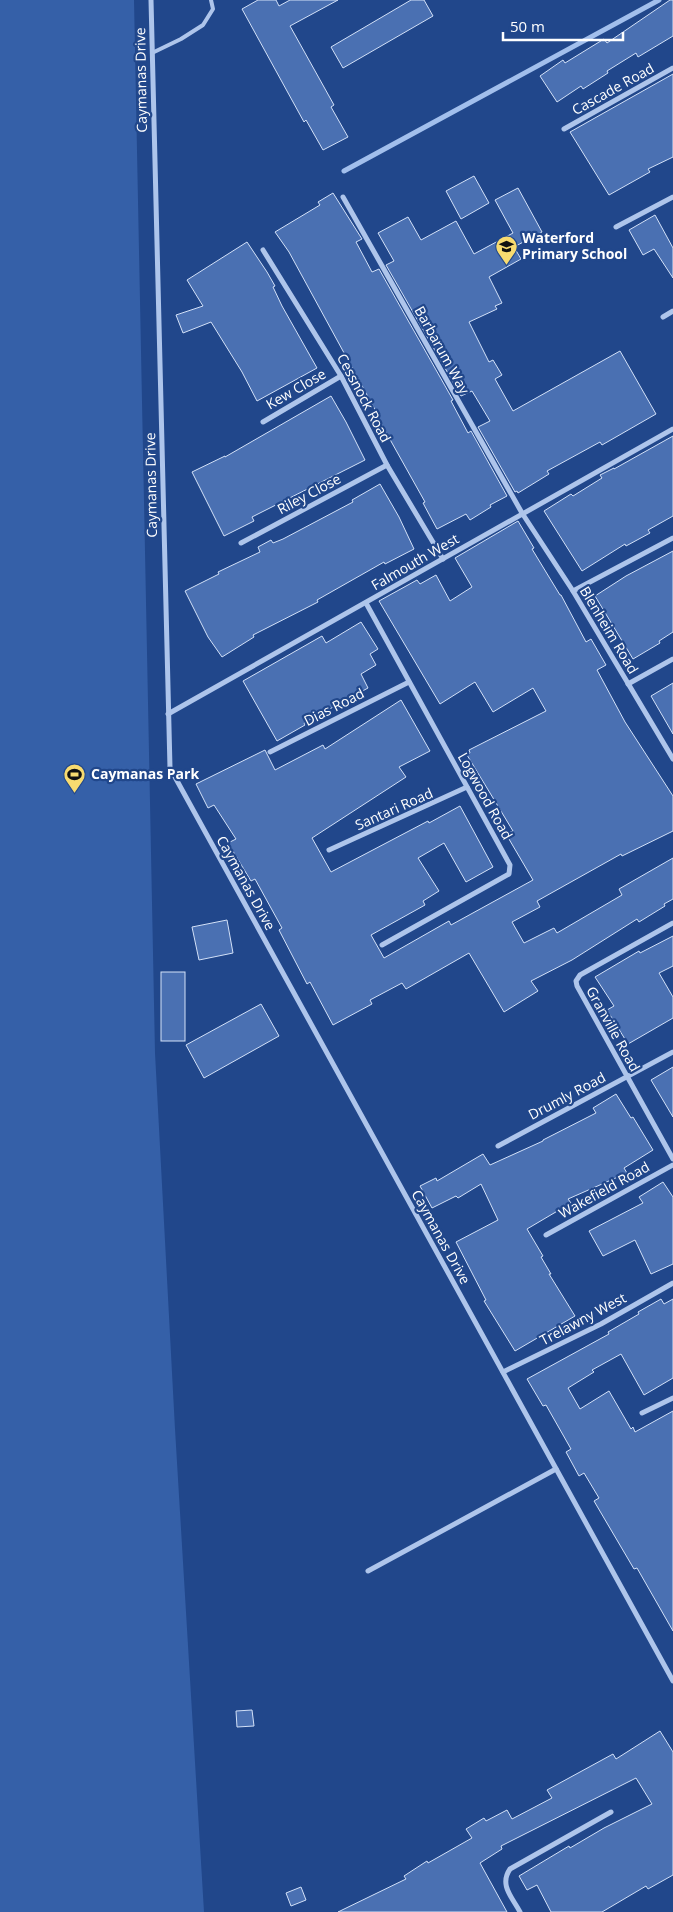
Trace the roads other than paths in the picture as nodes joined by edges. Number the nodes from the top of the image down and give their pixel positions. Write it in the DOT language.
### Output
graph roads {
  1 [pos="151,0"];
  2 [pos="211,0"];
  3 [pos="152,53"];
  4 [pos="673,68"];
  5 [pos="564,129"];
  6 [pos="673,196"];
  7 [pos="343,198"];
  8 [pos="616,227"];
  9 [pos="263,250"];
  10 [pos="673,311"];
  11 [pos="663,317"];
  12 [pos="341,376"];
  13 [pos="263,422"];
  14 [pos="673,429"];
  15 [pos="387,465"];
  16 [pos="522,514"];
  17 [pos="673,538"];
  18 [pos="241,543"];
  19 [pos="443,559"];
  20 [pos="573,591"];
  21 [pos="366,602"];
  22 [pos="673,659"];
  23 [pos="409,682"];
  24 [pos="628,684"];
  25 [pos="168,714"];
  26 [pos="270,752"];
  27 [pos="673,760"];
  28 [pos="467,787"];
  29 [pos="329,850"];
  30 [pos="673,924"];
  31 [pos="382,944"];
  32 [pos="673,1052"];
  33 [pos="626,1077"];
  34 [pos="498,1146"];
  35 [pos="673,1159"];
  36 [pos="673,1165"];
  37 [pos="546,1235"];
  38 [pos="673,1283"];
  39 [pos="503,1372"];
  40 [pos="673,1398"];
  41 [pos="642,1413"];
  42 [pos="556,1468"];
  43 [pos="368,1571"];
  44 [pos="673,1681"];
  45 [pos="611,1812"];
  46 [pos="520,1912"];
  1 -- 3 [label="street, Caymanas Drive"];
  2 -- 3 [label="lane"];
  3 -- 25 [label="street, Caymanas Drive"];
  4 -- 5 [label="street, Cascade Road"];
  6 -- 8 [label="street"];
  7 -- 16 [label="street, Barbarum Way"];
  9 -- 12 [label="street, Cessnock Road"];
  10 -- 11 [label="street"];
  12 -- 13 [label="street, Kew Close"];
  12 -- 15 [label="street, Cessnock Road"];
  14 -- 16 [label="street, Falmouth West"];
  15 -- 18 [label="street, Riley Close"];
  15 -- 19 [label="street, Cessnock Road"];
  16 -- 19 [label="street, Falmouth West"];
  16 -- 20 [label="street, Blenheim Road"];
  17 -- 20 [label="street"];
  19 -- 21 [label="street, Falmouth West"];
  20 -- 24 [label="street, Blenheim Road"];
  21 -- 23 [label="street, Logwood Road"];
  21 -- 25 [label="street, Falmouth West"];
  22 -- 24 [label="street"];
  23 -- 26 [label="street, Dias Road"];
  23 -- 28 [label="street, Logwood Road"];
  24 -- 27 [label="street, Blenheim Road"];
  25 -- 39 [label="street, Caymanas Drive"];
  28 -- 29 [label="street, Santari Road"];
  28 -- 31 [label="street, Logwood Road"];
  30 -- 33 [label="street, Granville Road"];
  32 -- 33 [label="street, Drumly Road"];
  33 -- 34 [label="street, Drumly Road"];
  33 -- 35 [label="street, Granville Road"];
  36 -- 37 [label="street, Wakefield Road"];
  38 -- 39 [label="street, Trelawny West"];
  39 -- 42 [label="street, Caymanas Drive"];
  40 -- 41 [label="street"];
  42 -- 43 [label="street"];
  42 -- 44 [label="street, Caymanas Drive"];
  45 -- 46 [label="street"];
}
